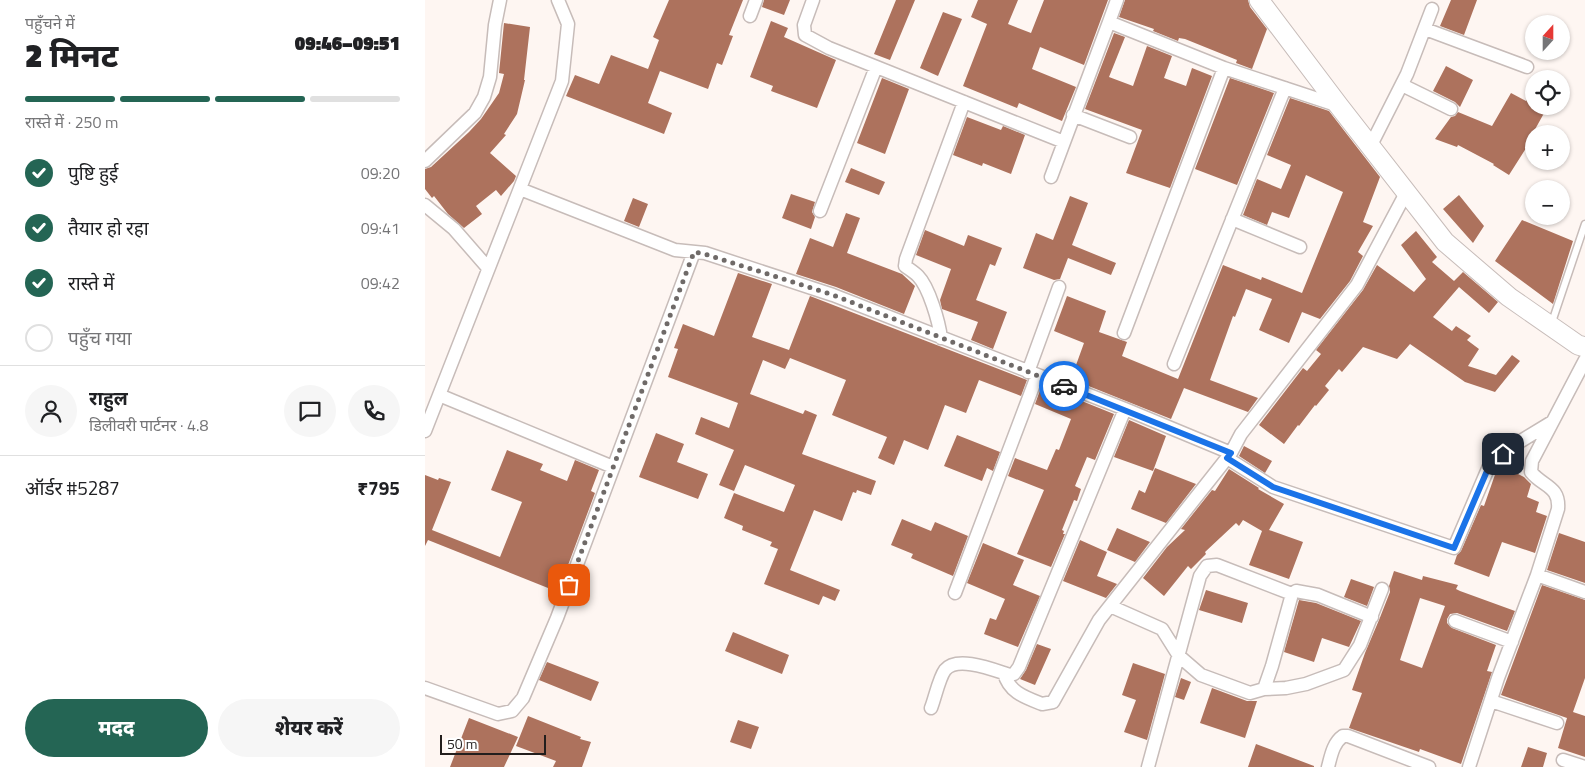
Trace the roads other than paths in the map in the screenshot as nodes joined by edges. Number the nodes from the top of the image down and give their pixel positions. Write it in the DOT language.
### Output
graph roads {
  1 [pos="500,0"];
  2 [pos="558,0"];
  3 [pos="756,0"];
  4 [pos="813,0"];
  5 [pos="1117,0"];
  6 [pos="1259,0"];
  7 [pos="1432,9"];
  8 [pos="751,16"];
  9 [pos="1109,22"];
  10 [pos="1425,29"];
  11 [pos="876,67"];
  12 [pos="1527,67"];
  13 [pos="1225,68"];
  14 [pos="1402,84"];
  15 [pos="1285,88"];
  16 [pos="963,102"];
  17 [pos="1339,106"];
  18 [pos="1451,109"];
  19 [pos="1073,115"];
  20 [pos="1130,137"];
  21 [pos="1064,142"];
  22 [pos="1371,145"];
  23 [pos="425,161"];
  24 [pos="1051,177"];
  25 [pos="520,189"];
  26 [pos="1407,191"];
  27 [pos="425,205"];
  28 [pos="820,211"];
  29 [pos="1232,219"];
  30 [pos="1585,224"];
  31 [pos="1300,247"];
  32 [pos="694,252"];
  33 [pos="488,268"];
  34 [pos="1059,287"];
  35 [pos="1551,326"];
  36 [pos="1124,333"];
  37 [pos="941,338"];
  38 [pos="1585,347"];
  39 [pos="1585,360"];
  40 [pos="1174,364"];
  41 [pos="1033,374"];
  42 [pos="439,395"];
  43 [pos="1125,409"];
  44 [pos="1552,422"];
  45 [pos="425,430"];
  46 [pos="1229,456"];
  47 [pos="613,467"];
  48 [pos="1537,575"];
  49 [pos="1382,589"];
  50 [pos="1585,592"];
  51 [pos="955,593"];
  52 [pos="1292,594"];
  53 [pos="1110,606"];
  54 [pos="1372,617"];
  55 [pos="1455,621"];
  56 [pos="1512,642"];
  57 [pos="1179,656"];
  58 [pos="1003,673"];
  59 [pos="425,688"];
  60 [pos="1264,689"];
  61 [pos="1491,701"];
  62 [pos="931,708"];
  63 [pos="1557,723"];
  64 [pos="1563,760"];
  65 [pos="1585,766"];
  66 [pos="1148,767"];
  67 [pos="1328,767"];
  68 [pos="1429,767"];
  69 [pos="1469,767"];
  1 -- 23 [label="street"];
  2 -- 25 [label="street"];
  3 -- 8 [label="street"];
  4 -- 11 [label="street"];
  5 -- 9 [label="street"];
  6 -- 17 [label="street"];
  7 -- 10 [label="street"];
  9 -- 13 [label="street"];
  9 -- 19 [label="street"];
  10 -- 12 [label="street"];
  10 -- 14 [label="street"];
  11 -- 16 [label="street"];
  11 -- 28 [label="street"];
  13 -- 15 [label="street"];
  13 -- 36 [label="street"];
  14 -- 18 [label="street"];
  14 -- 22 [label="street"];
  15 -- 17 [label="street"];
  15 -- 29 [label="street"];
  16 -- 21 [label="street"];
  16 -- 37 [label="street"];
  17 -- 22 [label="street"];
  19 -- 20 [label="street"];
  19 -- 21 [label="street"];
  21 -- 24 [label="street"];
  22 -- 26 [label="street"];
  25 -- 32 [label="street"];
  25 -- 33 [label="street"];
  26 -- 35 [label="street"];
  26 -- 46 [label="street"];
  27 -- 33 [label="street"];
  29 -- 31 [label="street"];
  29 -- 40 [label="street"];
  30 -- 35 [label="lane"];
  32 -- 37 [label="street"];
  32 -- 47 [label="street"];
  33 -- 42 [label="street"];
  34 -- 41 [label="street"];
  35 -- 38 [label="street"];
  37 -- 41 [label="street"];
  39 -- 44 [label="street"];
  41 -- 43 [label="street"];
  41 -- 51 [label="street"];
  42 -- 45 [label="street"];
  42 -- 47 [label="street"];
  43 -- 46 [label="street"];
  43 -- 58 [label="street"];
  44 -- 46 [label="street"];
  44 -- 48 [label="street"];
  46 -- 53 [label="street"];
  47 -- 59 [label="street"];
  48 -- 50 [label="street"];
  48 -- 56 [label="street"];
  49 -- 54 [label="street"];
  52 -- 54 [label="street"];
  52 -- 57 [label="street"];
  52 -- 60 [label="street"];
  53 -- 57 [label="street"];
  53 -- 58 [label="street"];
  54 -- 60 [label="street"];
  55 -- 56 [label="street"];
  56 -- 61 [label="street"];
  57 -- 60 [label="street"];
  57 -- 66 [label="street"];
  58 -- 62 [label="street"];
  61 -- 63 [label="street"];
  61 -- 69 [label="street"];
  64 -- 65 [label="street"];
  67 -- 68 [label="street"];
}
